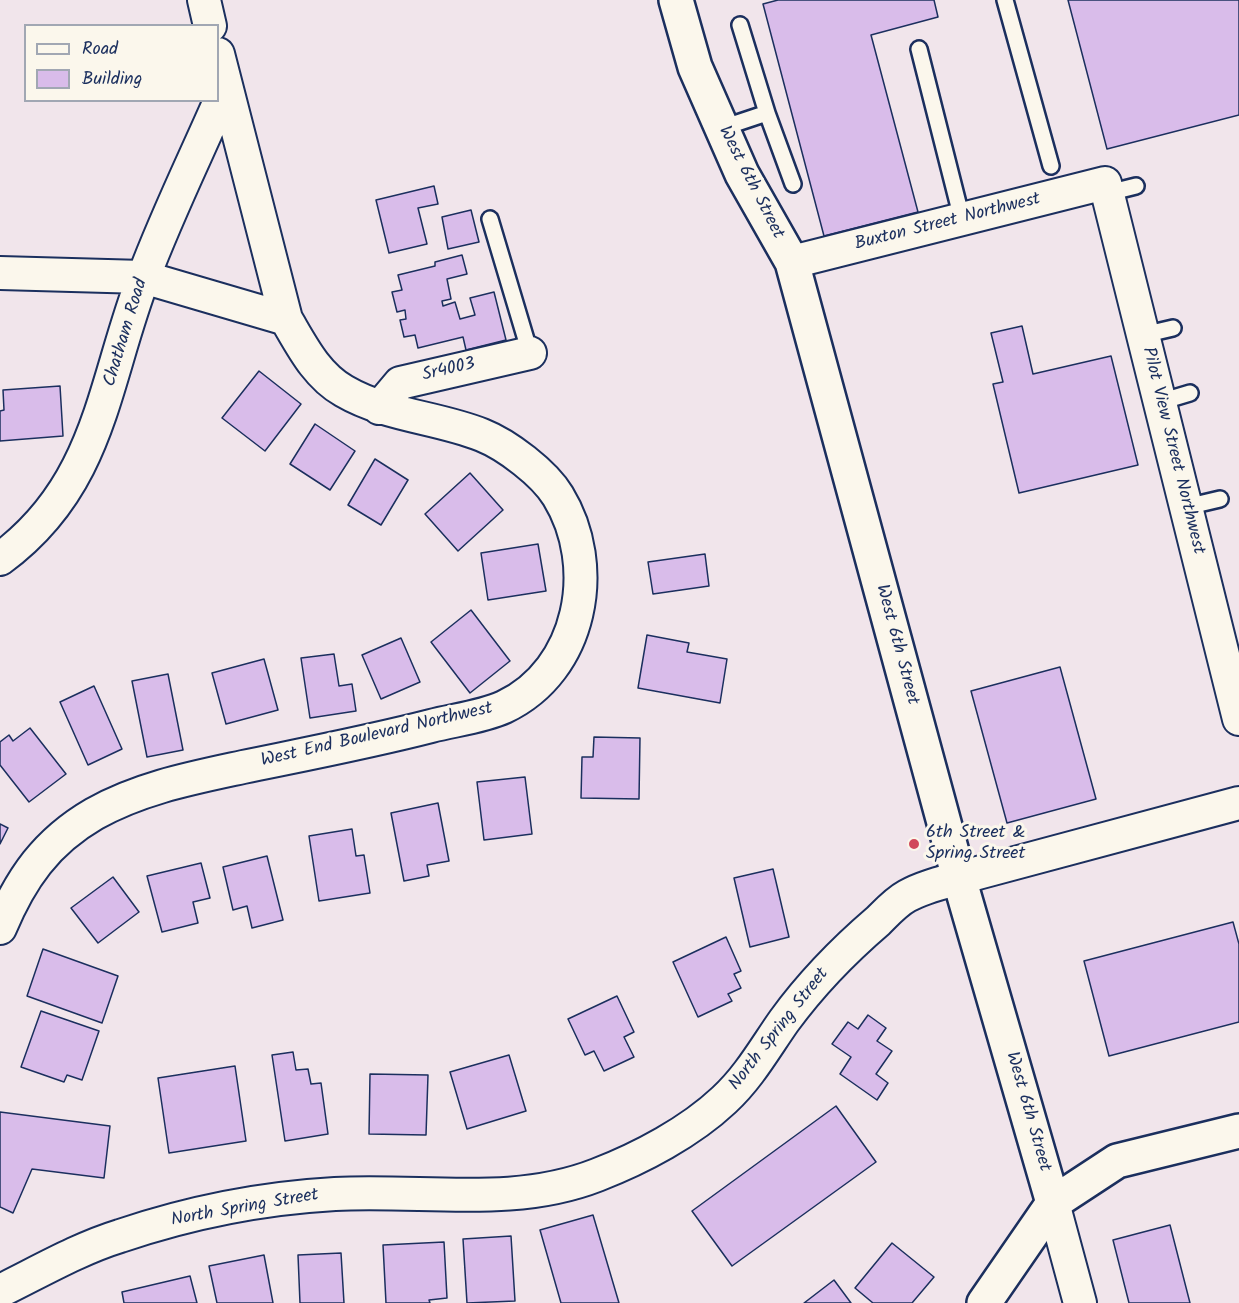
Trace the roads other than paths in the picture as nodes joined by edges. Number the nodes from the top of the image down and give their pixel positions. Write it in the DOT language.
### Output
graph roads {
  1 [pos="204,0"];
  2 [pos="676,0"];
  3 [pos="1005,0"];
  4 [pos="210,24"];
  5 [pos="740,25"];
  6 [pos="919,49"];
  7 [pos="219,58"];
  8 [pos="226,87"];
  9 [pos="766,113"];
  10 [pos="722,128"];
  11 [pos="1051,166"];
  12 [pos="794,184"];
  13 [pos="1116,188"];
  14 [pos="490,219"];
  15 [pos="962,219"];
  16 [pos="792,262"];
  17 [pos="0,273"];
  18 [pos="143,277"];
  19 [pos="286,320"];
  20 [pos="530,353"];
  21 [pos="1190,393"];
  22 [pos="1160,402"];
  23 [pos="379,408"];
  24 [pos="1220,499"];
  25 [pos="1186,507"];
  26 [pos="0,559"];
  27 [pos="1239,719"];
  28 [pos="1239,803"];
  29 [pos="959,878"];
  30 [pos="0,928"];
  31 [pos="1239,1131"];
  32 [pos="1053,1203"];
  33 [pos="0,1291"];
  34 [pos="984,1303"];
  35 [pos="1080,1303"];
  1 -- 4 [label="street"];
  2 -- 10 [label="street, West 6th Street"];
  3 -- 11 [label="lane"];
  5 -- 9 [label="lane"];
  6 -- 15 [label="lane"];
  7 -- 8 [label="street, West End Boulevard Northwest"];
  8 -- 18 [label="street, Chatham Road"];
  8 -- 19 [label="street, West End Boulevard Northwest"];
  9 -- 10 [label="lane"];
  9 -- 12 [label="lane"];
  10 -- 16 [label="street, West 6th Street"];
  13 -- 15 [label="street, Buxton Street Northwest"];
  13 -- 22 [label="street, Pilot View Street Northwest"];
  14 -- 20 [label="lane"];
  15 -- 16 [label="street, Buxton Street Northwest"];
  16 -- 29 [label="street, West 6th Street"];
  17 -- 18 [label="street"];
  18 -- 19 [label="street"];
  18 -- 26 [label="street, Chatham Road"];
  19 -- 23 [label="street, West End Boulevard Northwest"];
  20 -- 23 [label="street, Sr4003"];
  21 -- 22 [label="lane"];
  22 -- 25 [label="street, Pilot View Street Northwest"];
  23 -- 30 [label="street, West End Boulevard Northwest"];
  24 -- 25 [label="lane"];
  25 -- 27 [label="street, Pilot View Street Northwest"];
  28 -- 29 [label="street, North Spring Street"];
  29 -- 32 [label="street, West 6th Street"];
  29 -- 33 [label="street, North Spring Street"];
  31 -- 32 [label="street"];
  32 -- 34 [label="street"];
  32 -- 35 [label="street, West 6th Street"];
}
